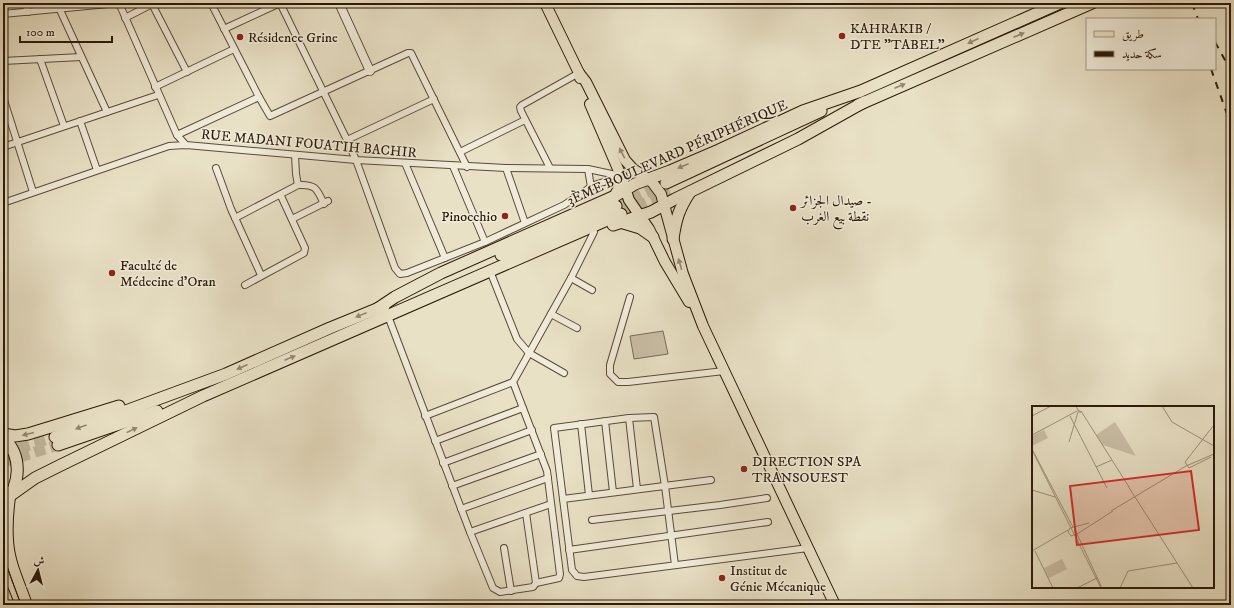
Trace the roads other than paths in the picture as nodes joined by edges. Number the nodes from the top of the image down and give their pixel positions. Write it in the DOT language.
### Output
graph roads {
  1 [pos="25,3"];
  2 [pos="119,3"];
  3 [pos="211,3"];
  4 [pos="280,3"];
  5 [pos="340,3"];
  6 [pos="545,3"];
  7 [pos="1060,3"];
  8 [pos="1092,3"];
  9 [pos="153,4"];
  10 [pos="60,10"];
  11 [pos="28,12"];
  12 [pos="3,14"];
  13 [pos="125,18"];
  14 [pos="224,29"];
  15 [pos="234,49"];
  16 [pos="81,57"];
  17 [pos="40,59"];
  18 [pos="3,61"];
  19 [pos="370,71"];
  20 [pos="186,72"];
  21 [pos="578,73"];
  22 [pos="155,87"];
  23 [pos="323,92"];
  24 [pos="158,94"];
  25 [pos="862,96"];
  26 [pos="3,97"];
  27 [pos="259,98"];
  28 [pos="434,99"];
  29 [pos="107,112"];
  30 [pos="525,120"];
  31 [pos="80,121"];
  32 [pos="64,126"];
  33 [pos="177,134"];
  34 [pos="347,140"];
  35 [pos="18,142"];
  36 [pos="186,145"];
  37 [pos="3,147"];
  38 [pos="460,152"];
  39 [pos="295,155"];
  40 [pos="356,160"];
  41 [pos="405,163"];
  42 [pos="453,166"];
  43 [pos="467,167"];
  44 [pos="216,168"];
  45 [pos="506,168"];
  46 [pos="550,168"];
  47 [pos="97,170"];
  48 [pos="588,170"];
  49 [pos="621,176"];
  50 [pos="648,179"];
  51 [pos="298,186"];
  52 [pos="591,187"];
  53 [pos="668,188"];
  54 [pos="625,190"];
  55 [pos="691,191"];
  56 [pos="33,192"];
  57 [pos="281,196"];
  58 [pos="3,203"];
  59 [pos="664,204"];
  60 [pos="618,210"];
  61 [pos="640,215"];
  62 [pos="235,218"];
  63 [pos="292,219"];
  64 [pos="525,223"];
  65 [pos="594,232"];
  66 [pos="653,237"];
  67 [pos="673,239"];
  68 [pos="485,242"];
  69 [pos="445,258"];
  70 [pos="261,275"];
  71 [pos="492,276"];
  72 [pos="571,278"];
  73 [pos="245,285"];
  74 [pos="592,290"];
  75 [pos="630,297"];
  76 [pos="420,302"];
  77 [pos="551,314"];
  78 [pos="388,316"];
  79 [pos="703,326"];
  80 [pos="577,328"];
  81 [pos="529,353"];
  82 [pos="724,372"];
  83 [pos="564,373"];
  84 [pos="226,374"];
  85 [pos="513,382"];
  86 [pos="203,396"];
  87 [pos="523,408"];
  88 [pos="425,416"];
  89 [pos="629,418"];
  90 [pos="605,421"];
  91 [pos="581,424"];
  92 [pos="532,430"];
  93 [pos="3,434"];
  94 [pos="3,437"];
  95 [pos="435,441"];
  96 [pos="541,454"];
  97 [pos="443,463"];
  98 [pos="548,478"];
  99 [pos="711,480"];
  100 [pos="452,486"];
  101 [pos="665,486"];
  102 [pos="637,489"];
  103 [pos="613,492"];
  104 [pos="589,495"];
  105 [pos="563,498"];
  106 [pos="767,498"];
  107 [pos="8,499"];
  108 [pos="551,504"];
  109 [pos="461,509"];
  110 [pos="668,511"];
  111 [pos="526,513"];
  112 [pos="592,520"];
  113 [pos="768,522"];
  114 [pos="470,532"];
  115 [pos="671,535"];
  116 [pos="504,548"];
  117 [pos="808,548"];
  118 [pos="569,550"];
  119 [pos="675,565"];
  120 [pos="536,583"];
  121 [pos="3,590"];
  122 [pos="511,591"];
  123 [pos="9,605"];
  124 [pos="27,605"];
  125 [pos="835,605"];
  1 -- 11 [label="street"];
  2 -- 10 [label="street"];
  2 -- 13 [label="street"];
  3 -- 14 [label="street"];
  4 -- 14 [label="street"];
  4 -- 23 [label="street"];
  5 -- 19 [label="street"];
  6 -- 21 [label="main road"];
  7 -- 25 [label="highway, 3ÈME BOULEVARD PÉRIPHÉRIQUE, one-way"];
  25 -- 8 [label="highway, one-way"];
  9 -- 13 [label="street"];
  9 -- 20 [label="street"];
  10 -- 11 [label="street"];
  10 -- 16 [label="street"];
  11 -- 12 [label="street"];
  13 -- 22 [label="street"];
  14 -- 15 [label="street"];
  15 -- 20 [label="street"];
  15 -- 27 [label="street"];
  16 -- 17 [label="street"];
  16 -- 29 [label="street"];
  17 -- 18 [label="street"];
  17 -- 32 [label="street"];
  19 -- 23 [label="street"];
  19 -- 28 [label="street"];
  20 -- 22 [label="street"];
  21 -- 30 [label="street"];
  21 -- 49 [label="main road"];
  50 -- 21 [label="main road, one-way"];
  22 -- 24 [label="street"];
  23 -- 27 [label="street"];
  23 -- 34 [label="street"];
  24 -- 29 [label="street"];
  24 -- 33 [label="street"];
  25 -- 50 [label="highway, 3ÈME BOULEVARD PÉRIPHÉRIQUE, one-way"];
  25 -- 53 [label="highway"];
  25 -- 55 [label="highway"];
  26 -- 35 [label="street"];
  27 -- 33 [label="street"];
  28 -- 34 [label="street"];
  28 -- 38 [label="street"];
  29 -- 31 [label="street"];
  30 -- 38 [label="street"];
  30 -- 46 [label="street"];
  31 -- 32 [label="street"];
  31 -- 47 [label="street"];
  32 -- 35 [label="street"];
  33 -- 36 [label="street"];
  34 -- 40 [label="street"];
  35 -- 37 [label="street"];
  35 -- 56 [label="street"];
  36 -- 39 [label="street, RUE MADANI FOUATIH BACHIR"];
  36 -- 47 [label="street, RUE MADANI FOUATIH BACHIR"];
  38 -- 43 [label="street"];
  39 -- 40 [label="street, RUE MADANI FOUATIH BACHIR"];
  39 -- 51 [label="street"];
  40 -- 41 [label="street, RUE MADANI FOUATIH BACHIR"];
  40 -- 69 [label="street"];
  41 -- 42 [label="street, RUE MADANI FOUATIH BACHIR"];
  41 -- 69 [label="street"];
  42 -- 43 [label="street, RUE MADANI FOUATIH BACHIR"];
  42 -- 68 [label="street"];
  43 -- 45 [label="street, RUE MADANI FOUATIH BACHIR"];
  44 -- 62 [label="street"];
  45 -- 46 [label="street, RUE MADANI FOUATIH BACHIR"];
  45 -- 64 [label="street"];
  46 -- 48 [label="street, RUE MADANI FOUATIH BACHIR"];
  47 -- 56 [label="street, RUE MADANI FOUATIH BACHIR"];
  48 -- 49 [label="street, RUE MADANI FOUATIH BACHIR"];
  48 -- 52 [label="street"];
  49 -- 52 [label="street"];
  49 -- 54 [label="main road"];
  49 -- 60 [label="highway"];
  50 -- 54 [label="highway, 3ÈME BOULEVARD PÉRIPHÉRIQUE"];
  50 -- 59 [label="main road"];
  51 -- 57 [label="street"];
  51 -- 63 [label="street"];
  52 -- 64 [label="street"];
  54 -- 60 [label="highway, 3ÈME BOULEVARD PÉRIPHÉRIQUE"];
  54 -- 61 [label="main road"];
  55 -- 59 [label="highway"];
  55 -- 67 [label="highway"];
  56 -- 58 [label="street, RUE MADANI FOUATIH BACHIR"];
  57 -- 62 [label="street"];
  57 -- 63 [label="street"];
  59 -- 61 [label="highway"];
  59 -- 67 [label="main road"];
  60 -- 61 [label="highway"];
  60 -- 65 [label="highway"];
  60 -- 66 [label="highway"];
  60 -- 76 [label="highway"];
  60 -- 84 [label="highway, 3ÈME BOULEVARD PÉRIPHÉRIQUE, one-way"];
  61 -- 66 [label="main road"];
  62 -- 70 [label="street"];
  63 -- 70 [label="street"];
  64 -- 68 [label="street"];
  65 -- 71 [label="highway"];
  65 -- 72 [label="street"];
  66 -- 79 [label="main road"];
  79 -- 67 [label="main road, one-way"];
  68 -- 69 [label="street"];
  70 -- 73 [label="street"];
  71 -- 76 [label="highway"];
  71 -- 81 [label="street"];
  72 -- 74 [label="street"];
  72 -- 77 [label="street"];
  75 -- 82 [label="street"];
  76 -- 78 [label="highway"];
  77 -- 80 [label="street"];
  77 -- 81 [label="street"];
  86 -- 78 [label="highway, one-way"];
  78 -- 88 [label="street"];
  79 -- 82 [label="main road"];
  81 -- 83 [label="street"];
  81 -- 85 [label="street"];
  82 -- 117 [label="main road"];
  84 -- 86 [label="highway, 3ÈME BOULEVARD PÉRIPHÉRIQUE, one-way"];
  84 -- 93 [label="highway, one-way"];
  85 -- 87 [label="street"];
  85 -- 88 [label="street"];
  107 -- 86 [label="highway, one-way"];
  87 -- 92 [label="street"];
  87 -- 95 [label="street"];
  88 -- 95 [label="street"];
  89 -- 90 [label="street"];
  89 -- 101 [label="street"];
  89 -- 102 [label="street"];
  90 -- 91 [label="street"];
  90 -- 103 [label="street"];
  91 -- 104 [label="street"];
  91 -- 105 [label="street"];
  92 -- 96 [label="street"];
  92 -- 97 [label="street"];
  94 -- 107 [label="highway"];
  95 -- 97 [label="street"];
  96 -- 98 [label="street"];
  96 -- 100 [label="street"];
  97 -- 100 [label="street"];
  98 -- 108 [label="street"];
  98 -- 109 [label="street"];
  99 -- 101 [label="street"];
  100 -- 109 [label="street"];
  101 -- 102 [label="street"];
  101 -- 110 [label="street"];
  102 -- 103 [label="street"];
  103 -- 104 [label="street"];
  104 -- 105 [label="street"];
  105 -- 118 [label="street"];
  106 -- 110 [label="street"];
  107 -- 124 [label="main road"];
  108 -- 111 [label="street"];
  108 -- 120 [label="street"];
  109 -- 114 [label="street"];
  110 -- 112 [label="street"];
  110 -- 115 [label="street"];
  111 -- 114 [label="street"];
  111 -- 120 [label="street"];
  113 -- 115 [label="street"];
  114 -- 122 [label="street"];
  115 -- 118 [label="street"];
  115 -- 119 [label="street"];
  116 -- 122 [label="street"];
  117 -- 119 [label="street"];
  117 -- 125 [label="main road"];
  118 -- 119 [label="street"];
  120 -- 122 [label="street"];
  121 -- 123 [label="main road"];
}
